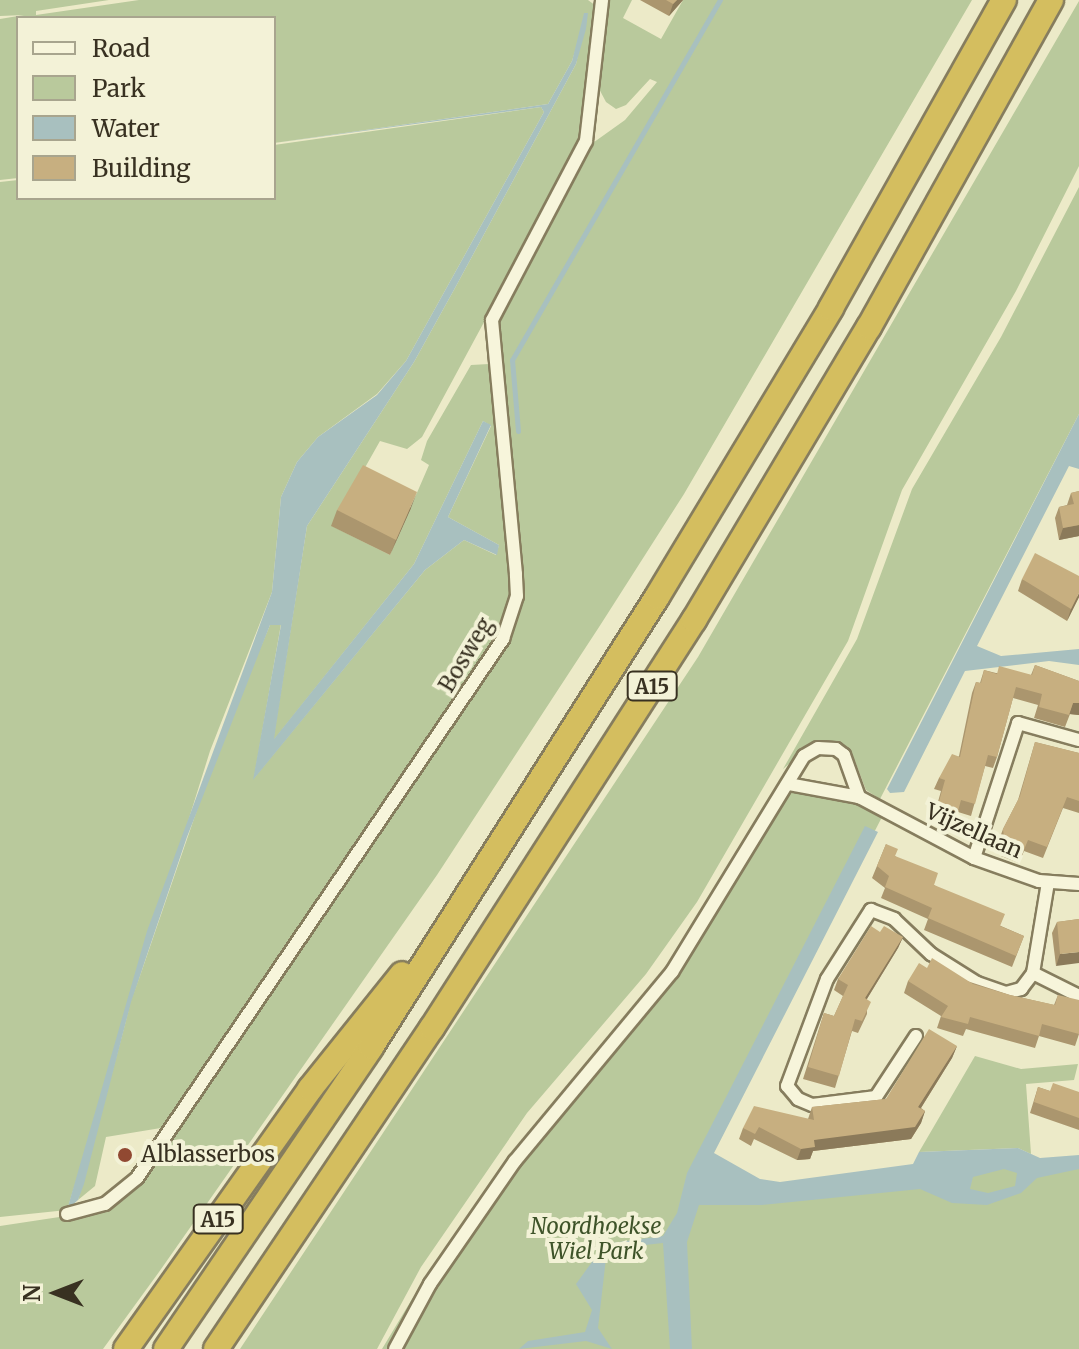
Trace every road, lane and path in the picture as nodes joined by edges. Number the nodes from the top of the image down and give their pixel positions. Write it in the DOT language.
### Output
graph roads {
  1 [pos="602,0"];
  2 [pos="1004,0"];
  3 [pos="1051,0"];
  4 [pos="1079,740"];
  5 [pos="789,784"];
  6 [pos="859,797"];
  7 [pos="974,858"];
  8 [pos="489,867"];
  9 [pos="1048,882"];
  10 [pos="1079,884"];
  11 [pos="1033,973"];
  12 [pos="1079,996"];
  13 [pos="916,1036"];
  14 [pos="67,1214"];
  15 [pos="126,1349"];
  16 [pos="166,1349"];
  17 [pos="216,1349"];
  18 [pos="395,1349"];
  1 -- 14 [label="street, Bosweg"];
  2 -- 8 [label="highway, A15"];
  3 -- 17 [label="highway, A15"];
  4 -- 7 [label="street"];
  5 -- 6 [label="street, Vijzellaan"];
  5 -- 6 [label="street"];
  5 -- 18 [label="street"];
  6 -- 7 [label="street, Vijzellaan"];
  7 -- 9 [label="street, Vijzellaan"];
  8 -- 15 [label="highway, A15"];
  8 -- 16 [label="highway, A15"];
  9 -- 10 [label="street, Vijzellaan"];
  9 -- 11 [label="street"];
  11 -- 12 [label="street"];
  11 -- 13 [label="street"];
}
